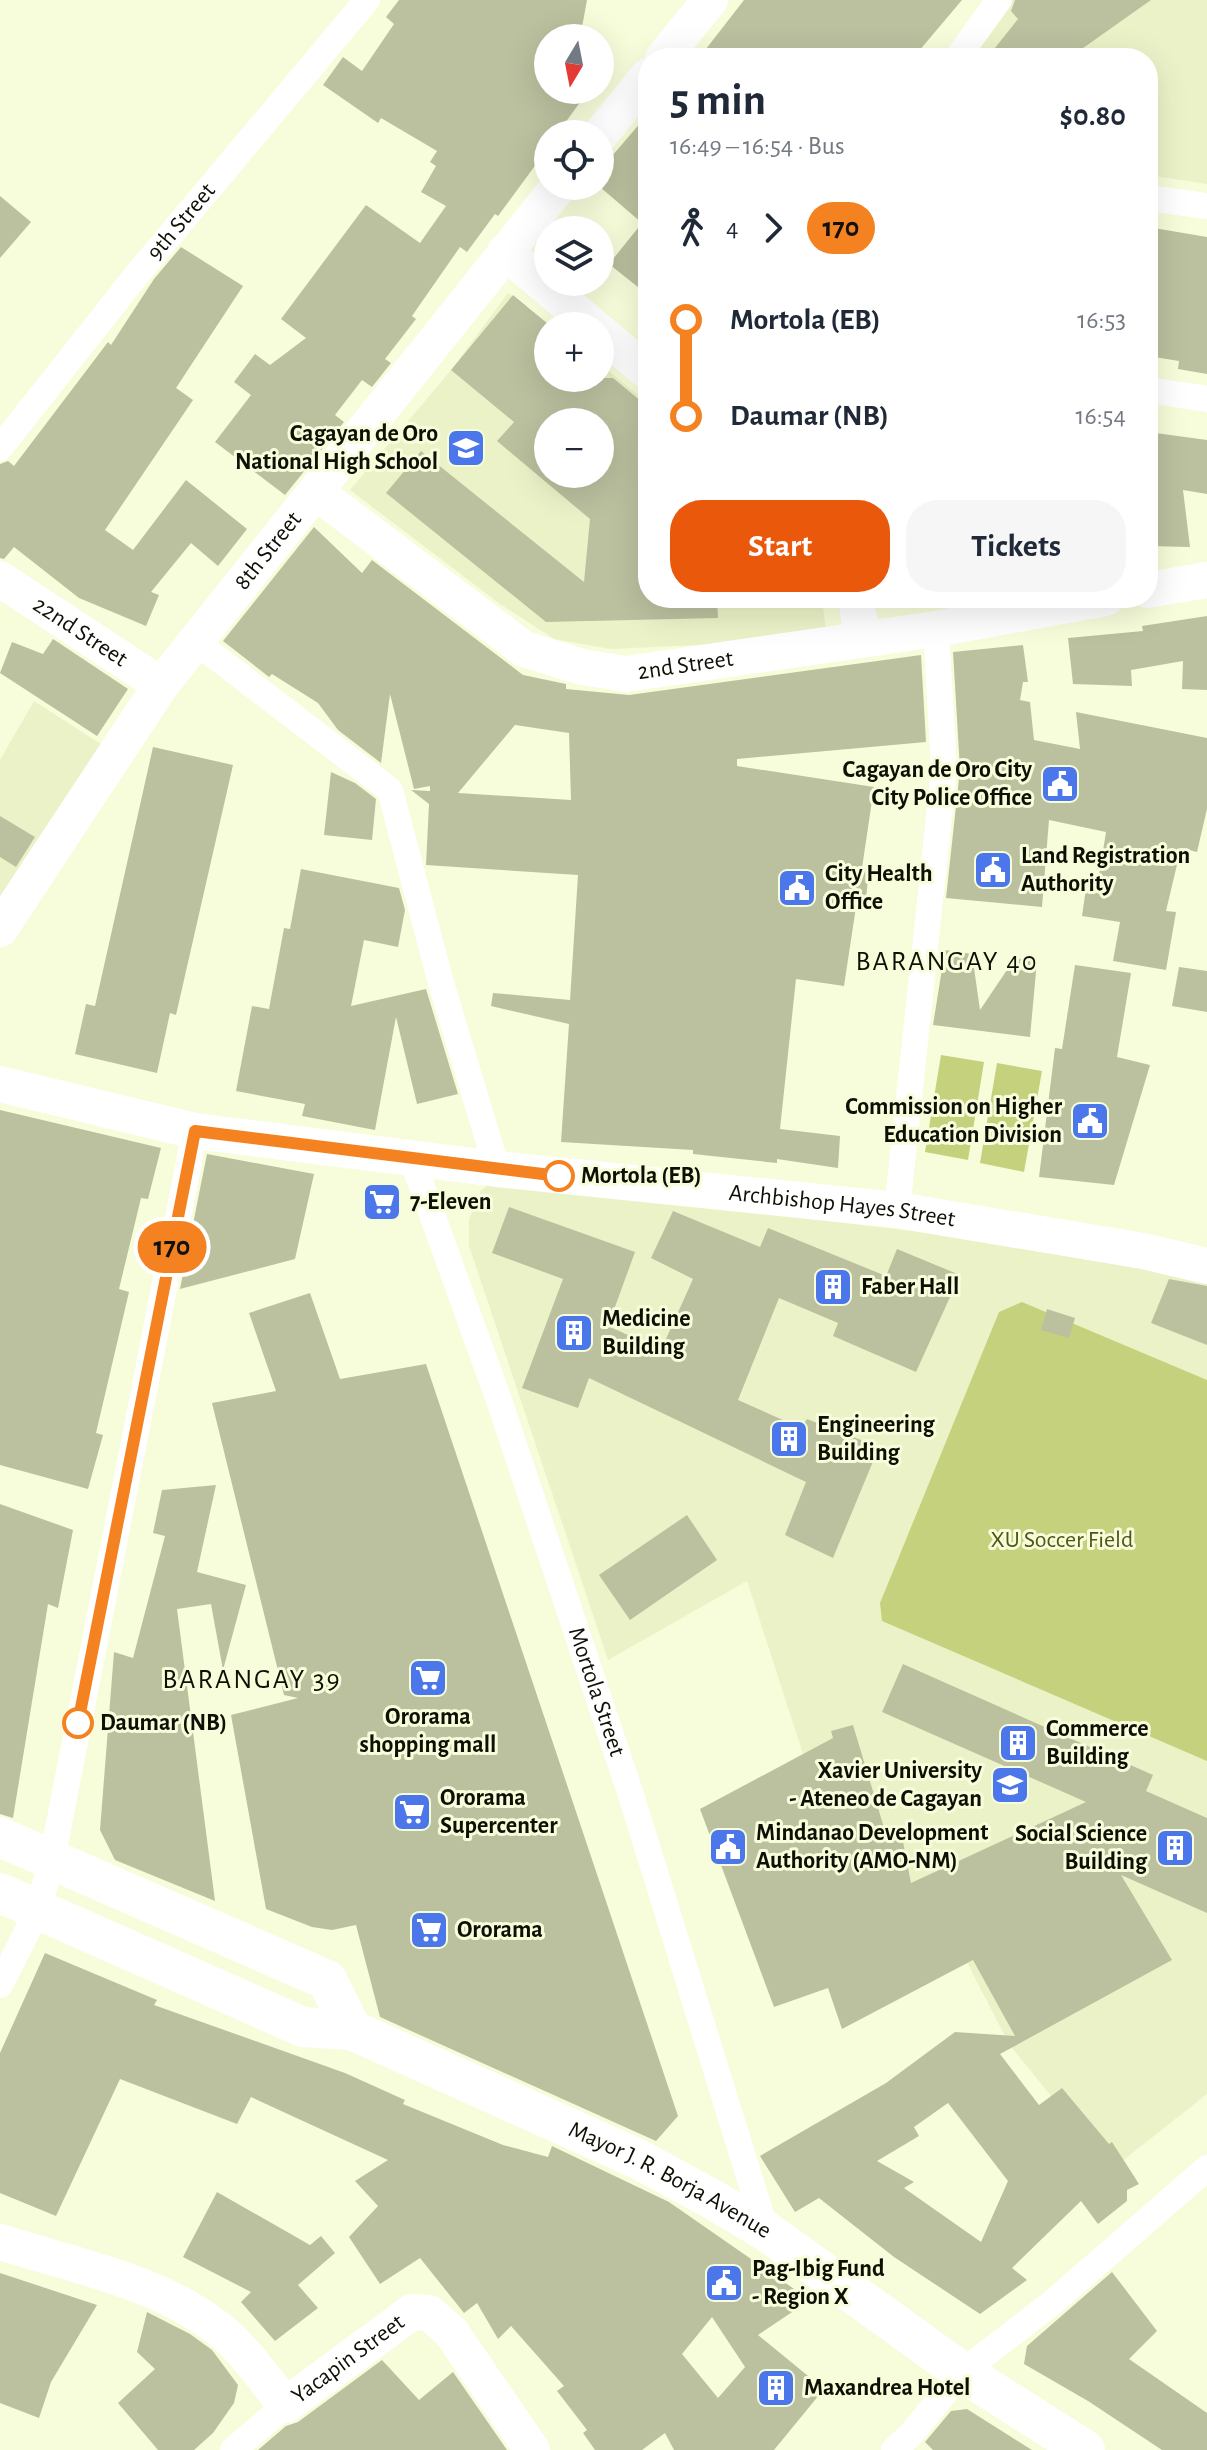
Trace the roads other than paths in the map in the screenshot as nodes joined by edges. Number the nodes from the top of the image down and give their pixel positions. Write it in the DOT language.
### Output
graph roads {
  1 [pos="367,0"];
  2 [pos="710,0"];
  3 [pos="999,0"];
  4 [pos="671,48"];
  5 [pos="964,48"];
  6 [pos="638,88"];
  7 [pos="612,120"];
  8 [pos="1158,199"];
  9 [pos="548,200"];
  10 [pos="1207,206"];
  11 [pos="505,252"];
  12 [pos="576,312"];
  13 [pos="614,344"];
  14 [pos="638,364"];
  15 [pos="1158,392"];
  16 [pos="1207,399"];
  17 [pos="0,448"];
  18 [pos="316,492"];
  19 [pos="0,579"];
  20 [pos="1207,580"];
  21 [pos="1158,588"];
  22 [pos="857,608"];
  23 [pos="1051,608"];
  24 [pos="936,629"];
  25 [pos="862,639"];
  26 [pos="196,642"];
  27 [pos="161,685"];
  28 [pos="0,929"];
  29 [pos="0,1084"];
  30 [pos="195,1131"];
  31 [pos="412,1159"];
  32 [pos="497,1169"];
  33 [pos="897,1210"];
  34 [pos="1207,1266"];
  35 [pos="0,1837"];
  36 [pos="52,1859"];
  37 [pos="0,1893"];
  38 [pos="38,1910"];
  39 [pos="0,1985"];
  40 [pos="352,2030"];
  41 [pos="1207,2168"];
  42 [pos="766,2231"];
  43 [pos="0,2242"];
  44 [pos="962,2372"];
  45 [pos="286,2405"];
  46 [pos="233,2450"];
  47 [pos="532,2450"];
  48 [pos="894,2450"];
  49 [pos="1085,2450"];
  1 -- 17 [label="street, 9th Street"];
  2 -- 4 [label="street"];
  3 -- 5 [label="street"];
  6 -- 7 [label="street"];
  8 -- 10 [label="street"];
  9 -- 11 [label="street, 8th Street"];
  11 -- 12 [label="street"];
  11 -- 18 [label="street, 8th Street"];
  13 -- 14 [label="street"];
  15 -- 16 [label="street"];
  18 -- 25 [label="street, 2nd Street"];
  18 -- 26 [label="street, 8th Street"];
  19 -- 27 [label="street, 22nd Street"];
  20 -- 21 [label="street"];
  22 -- 25 [label="street"];
  23 -- 24 [label="street, 2nd Street"];
  24 -- 25 [label="street, 2nd Street"];
  24 -- 33 [label="street"];
  26 -- 27 [label="street, 8th Street"];
  26 -- 32 [label="street"];
  27 -- 28 [label="street, 8th Street"];
  29 -- 30 [label="street, Archbishop Hayes Street"];
  30 -- 31 [label="street, Archbishop Hayes Street"];
  30 -- 36 [label="street"];
  31 -- 32 [label="street, Archbishop Hayes Street"];
  31 -- 42 [label="street, Mortola Street"];
  32 -- 33 [label="street, Archbishop Hayes Street"];
  33 -- 34 [label="street, Archbishop Hayes Street"];
  35 -- 36 [label="main road"];
  36 -- 38 [label="street"];
  36 -- 40 [label="main road"];
  37 -- 38 [label="main road, Mayor J. R. Borja Avenue"];
  38 -- 39 [label="street"];
  38 -- 40 [label="main road, Mayor J. R. Borja Avenue"];
  40 -- 42 [label="main road, Mayor J. R. Borja Avenue"];
  41 -- 44 [label="street"];
  42 -- 44 [label="main road, Mayor J. R. Borja Avenue"];
  43 -- 45 [label="street, Yacapin Street"];
  44 -- 48 [label="street"];
  44 -- 49 [label="main road, Mayor J. R. Borja Avenue"];
  45 -- 46 [label="street"];
  45 -- 47 [label="street, Yacapin Street"];
}
